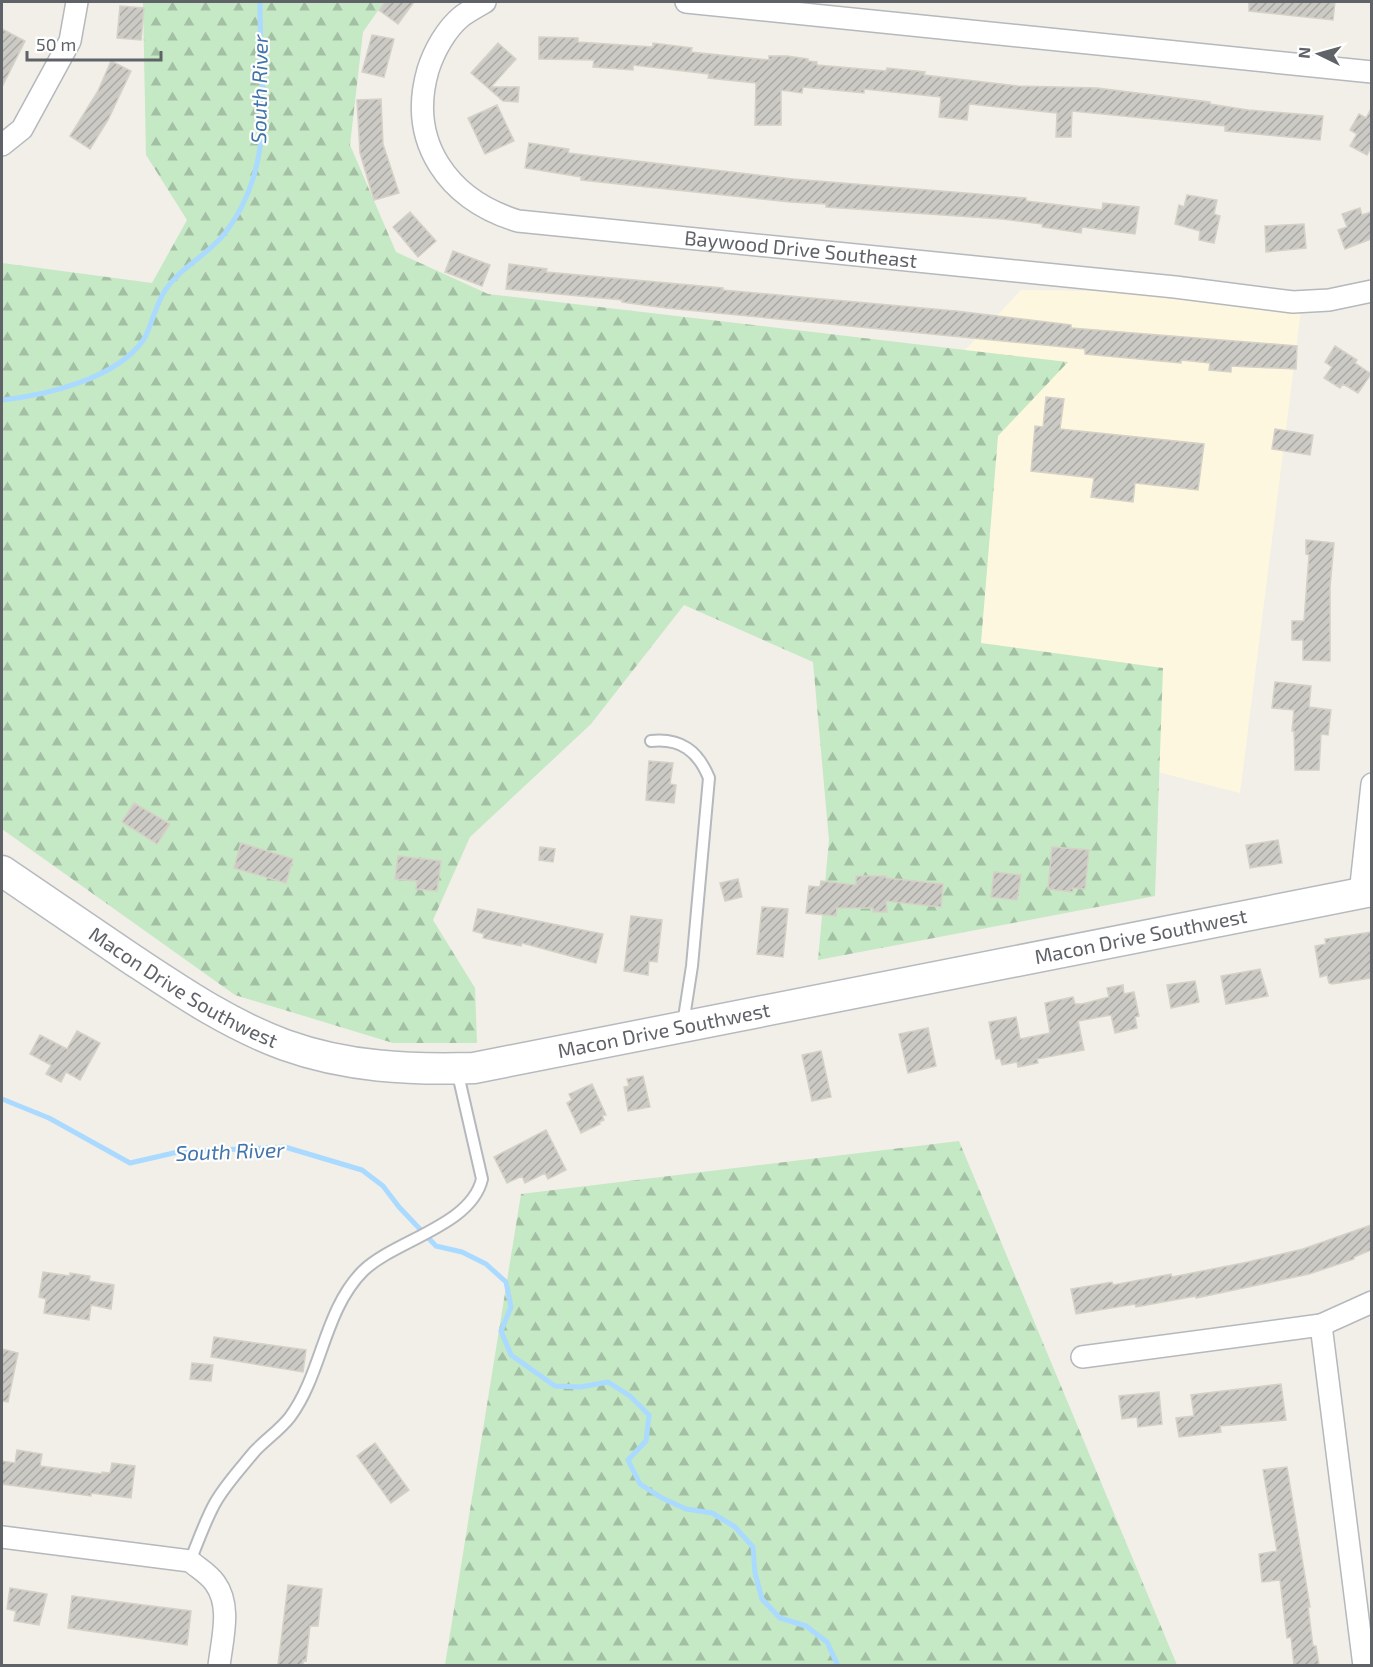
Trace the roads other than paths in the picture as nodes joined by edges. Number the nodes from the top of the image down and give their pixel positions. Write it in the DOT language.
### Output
graph roads {
  1 [pos="77,2"];
  2 [pos="485,2"];
  3 [pos="686,2"];
  4 [pos="1371,72"];
  5 [pos="2,145"];
  6 [pos="1371,291"];
  7 [pos="651,741"];
  8 [pos="1371,784"];
  9 [pos="2,871"];
  10 [pos="1366,893"];
  11 [pos="682,1027"];
  12 [pos="457,1069"];
  13 [pos="1371,1302"];
  14 [pos="1321,1325"];
  15 [pos="1082,1357"];
  16 [pos="2,1537"];
  17 [pos="190,1561"];
  18 [pos="219,1665"];
  19 [pos="1364,1665"];
  1 -- 5 [label="street"];
  2 -- 6 [label="street, Baywood Drive Southeast"];
  3 -- 4 [label="street"];
  7 -- 11 [label="lane"];
  8 -- 10 [label="street"];
  9 -- 12 [label="street, Macon Drive Southwest"];
  10 -- 11 [label="street, Macon Drive Southwest"];
  11 -- 12 [label="street, Macon Drive Southwest"];
  12 -- 17 [label="lane"];
  13 -- 14 [label="street"];
  14 -- 15 [label="street"];
  14 -- 19 [label="street"];
  16 -- 17 [label="street"];
  17 -- 18 [label="street"];
}
